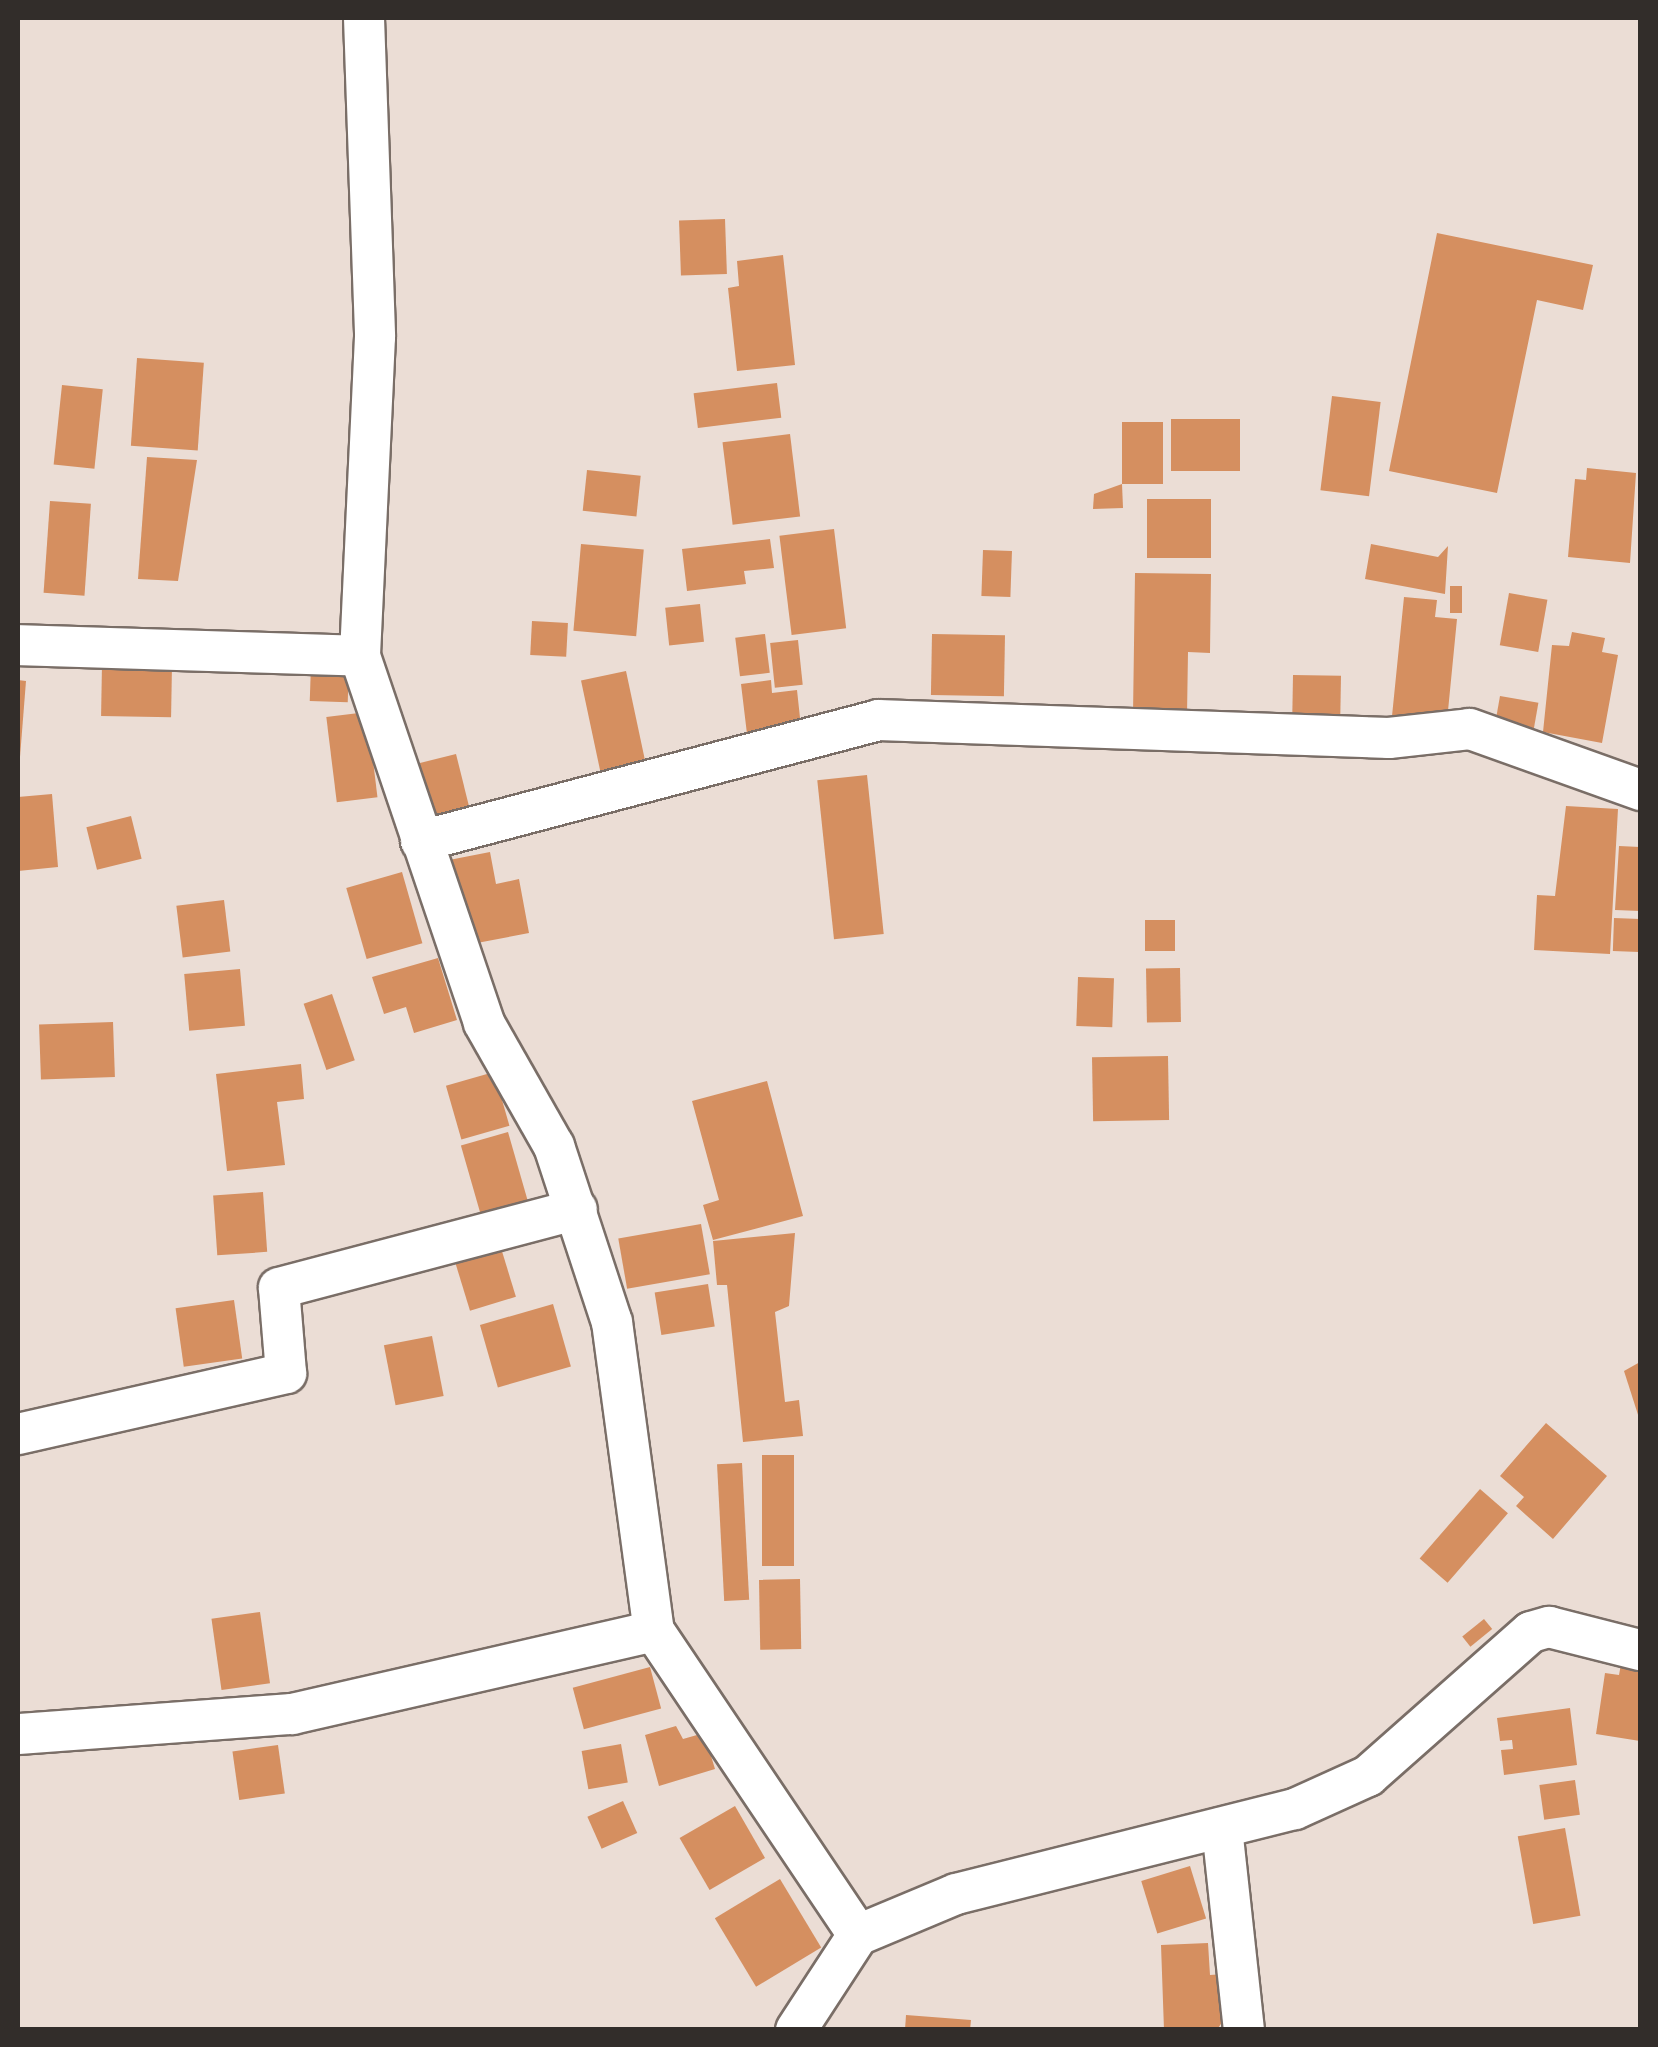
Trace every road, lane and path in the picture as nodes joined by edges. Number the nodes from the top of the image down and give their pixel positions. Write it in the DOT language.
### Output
graph roads {
  1 [pos="364,18"];
  2 [pos="18,645"];
  3 [pos="360,656"];
  4 [pos="1640,790"];
  5 [pos="420,841"];
  6 [pos="577,1208"];
  7 [pos="18,1434"];
  8 [pos="654,1632"];
  9 [pos="1640,1650"];
  10 [pos="18,1734"];
  11 [pos="1222,1828"];
  12 [pos="858,1935"];
  13 [pos="796,2030"];
  14 [pos="1244,2030"];
  1 -- 3 [label="street"];
  2 -- 3 [label="street"];
  3 -- 5 [label="street"];
  4 -- 5 [label="street"];
  5 -- 6 [label="street"];
  6 -- 7 [label="street"];
  6 -- 8 [label="street"];
  8 -- 10 [label="street"];
  8 -- 12 [label="street"];
  9 -- 11 [label="street"];
  11 -- 12 [label="street"];
  11 -- 14 [label="street"];
  12 -- 13 [label="street"];
}
